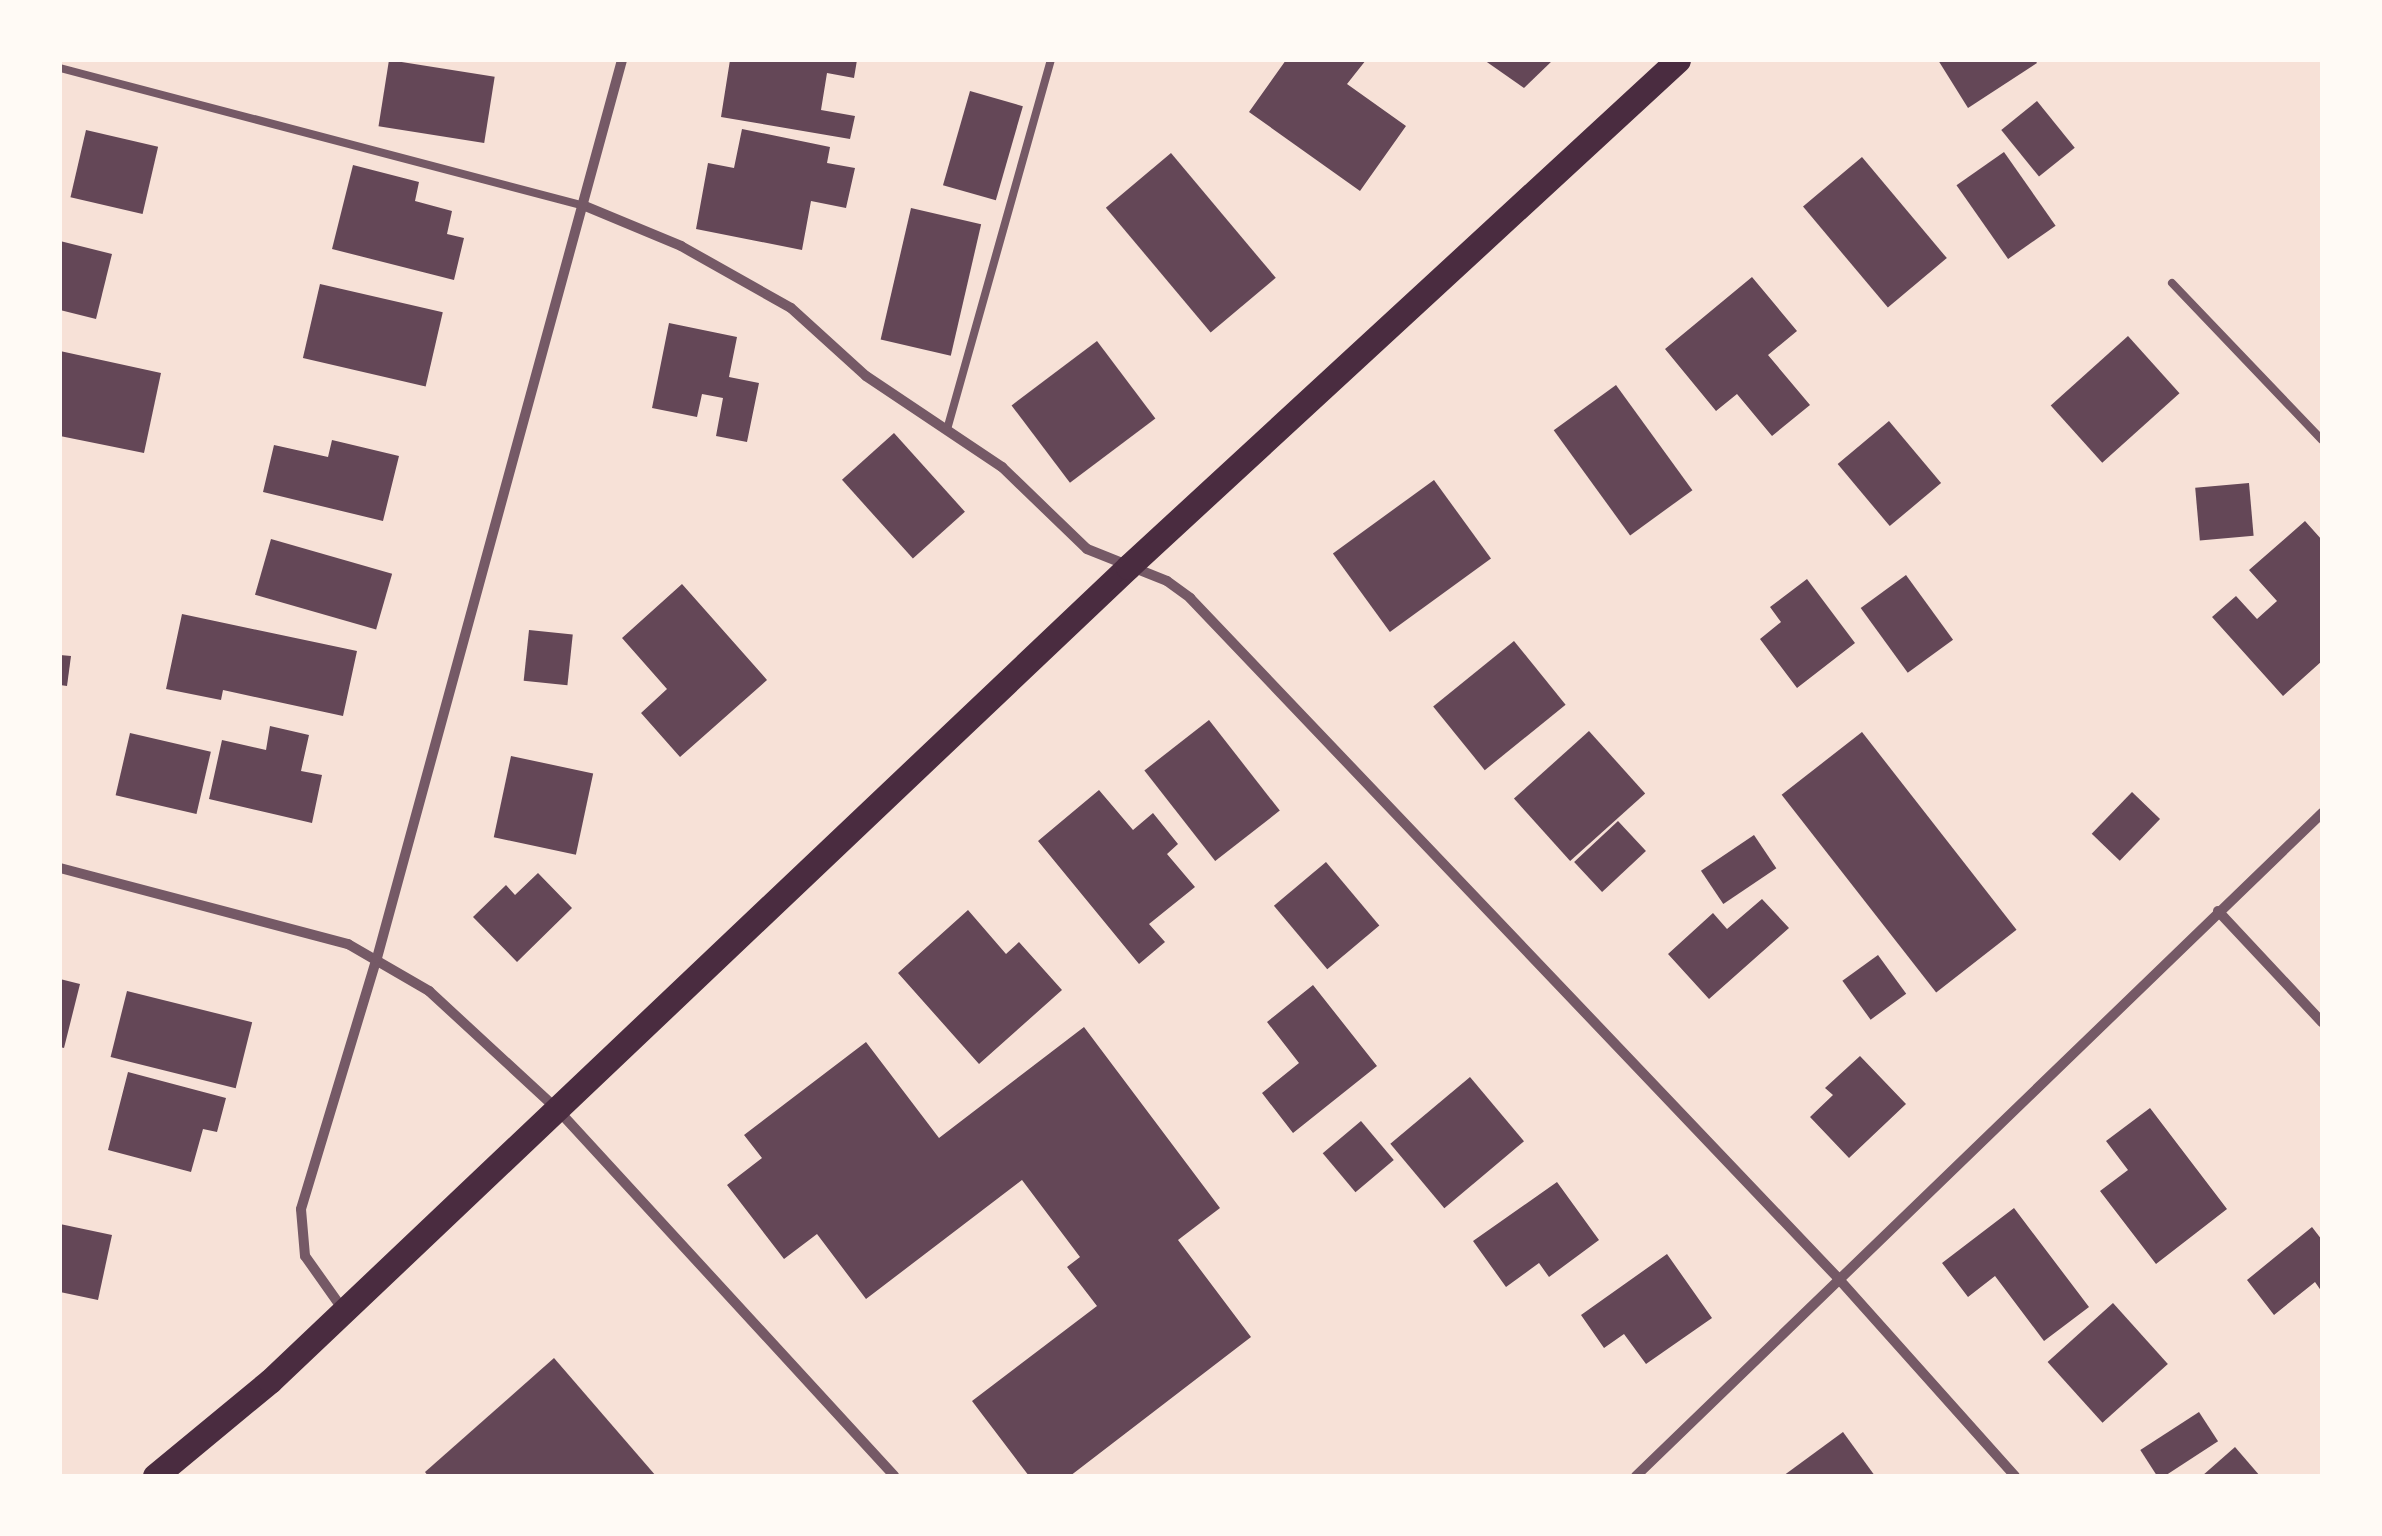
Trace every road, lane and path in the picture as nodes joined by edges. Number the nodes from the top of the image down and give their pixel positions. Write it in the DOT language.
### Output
graph roads {
  1 [pos="622,60"];
  2 [pos="1051,60"];
  3 [pos="1678,60"];
  4 [pos="60,68"];
  5 [pos="585,206"];
  6 [pos="2172,282"];
  7 [pos="948,426"];
  8 [pos="2322,440"];
  9 [pos="1128,567"];
  10 [pos="2322,812"];
  11 [pos="60,868"];
  12 [pos="2218,910"];
  13 [pos="378,958"];
  14 [pos="2322,1022"];
  15 [pos="557,1109"];
  16 [pos="1836,1278"];
  17 [pos="344,1311"];
  18 [pos="155,1476"];
  19 [pos="894,1476"];
  20 [pos="1636,1476"];
  21 [pos="2015,1476"];
  1 -- 5 [label="street"];
  2 -- 7 [label="lane"];
  3 -- 9 [label="main road"];
  4 -- 5 [label="lane"];
  5 -- 7 [label="street"];
  5 -- 13 [label="street"];
  6 -- 8 [label="lane"];
  7 -- 9 [label="street"];
  9 -- 15 [label="main road"];
  9 -- 16 [label="street"];
  10 -- 12 [label="street"];
  11 -- 13 [label="street"];
  12 -- 14 [label="street"];
  12 -- 16 [label="street"];
  13 -- 15 [label="street"];
  13 -- 17 [label="street"];
  15 -- 17 [label="main road"];
  15 -- 19 [label="street"];
  16 -- 20 [label="street"];
  16 -- 21 [label="street"];
  17 -- 18 [label="main road"];
}
